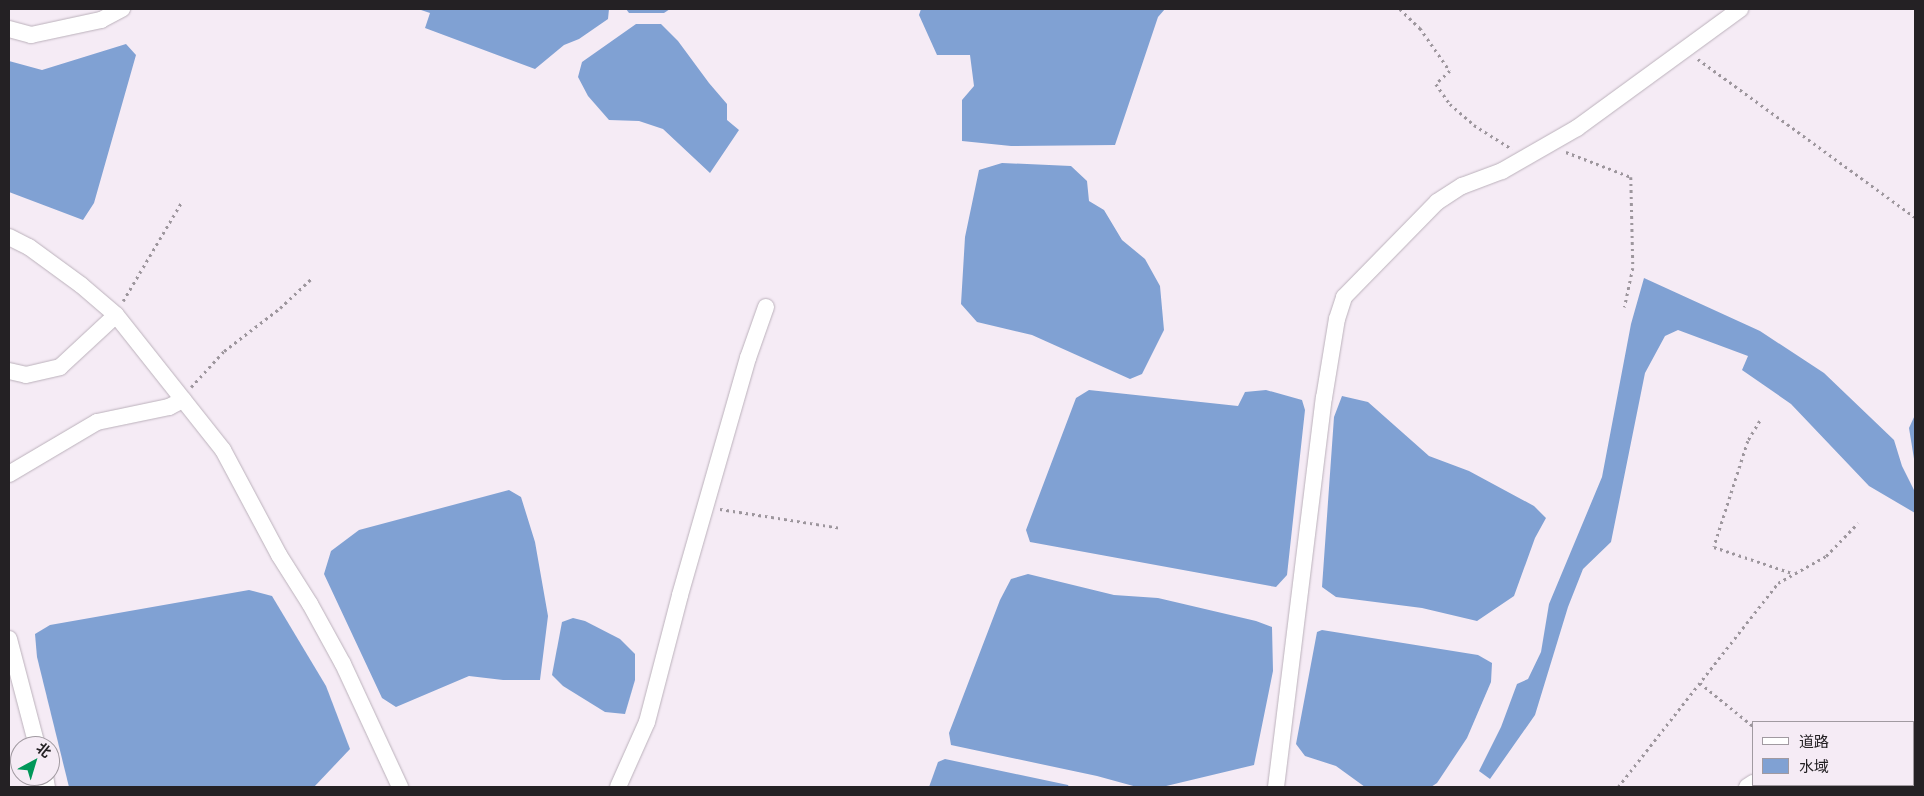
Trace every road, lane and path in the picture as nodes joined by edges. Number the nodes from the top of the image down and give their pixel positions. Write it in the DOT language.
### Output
graph roads {
  1 [pos="122,9"];
  2 [pos="1400,9"];
  3 [pos="1740,9"];
  4 [pos="9,29"];
  5 [pos="1684,50"];
  6 [pos="1548,146"];
  7 [pos="1523,160"];
  8 [pos="181,203"];
  9 [pos="1915,217"];
  10 [pos="9,237"];
  11 [pos="312,278"];
  12 [pos="766,307"];
  13 [pos="1625,307"];
  14 [pos="116,315"];
  15 [pos="9,371"];
  16 [pos="183,400"];
  17 [pos="1760,420"];
  18 [pos="9,474"];
  19 [pos="706,507"];
  20 [pos="1858,523"];
  21 [pos="841,528"];
  22 [pos="1792,573"];
  23 [pos="9,639"];
  24 [pos="1700,683"];
  25 [pos="1752,725"];
  26 [pos="34,736"];
  27 [pos="400,787"];
  28 [pos="618,787"];
  29 [pos="1276,787"];
  30 [pos="1618,787"];
  1 -- 4 [label="street"];
  2 -- 7 [label="path"];
  3 -- 5 [label="street"];
  5 -- 6 [label="street"];
  5 -- 9 [label="path"];
  6 -- 7 [label="street"];
  6 -- 13 [label="path"];
  7 -- 29 [label="street"];
  8 -- 14 [label="path"];
  10 -- 14 [label="street"];
  11 -- 16 [label="path"];
  12 -- 19 [label="street"];
  14 -- 15 [label="street"];
  14 -- 16 [label="street"];
  16 -- 18 [label="street"];
  16 -- 27 [label="street"];
  17 -- 22 [label="path"];
  19 -- 21 [label="path"];
  19 -- 28 [label="street"];
  20 -- 22 [label="path"];
  22 -- 24 [label="path"];
  23 -- 26 [label="street"];
  24 -- 25 [label="path"];
  24 -- 30 [label="path"];
}
